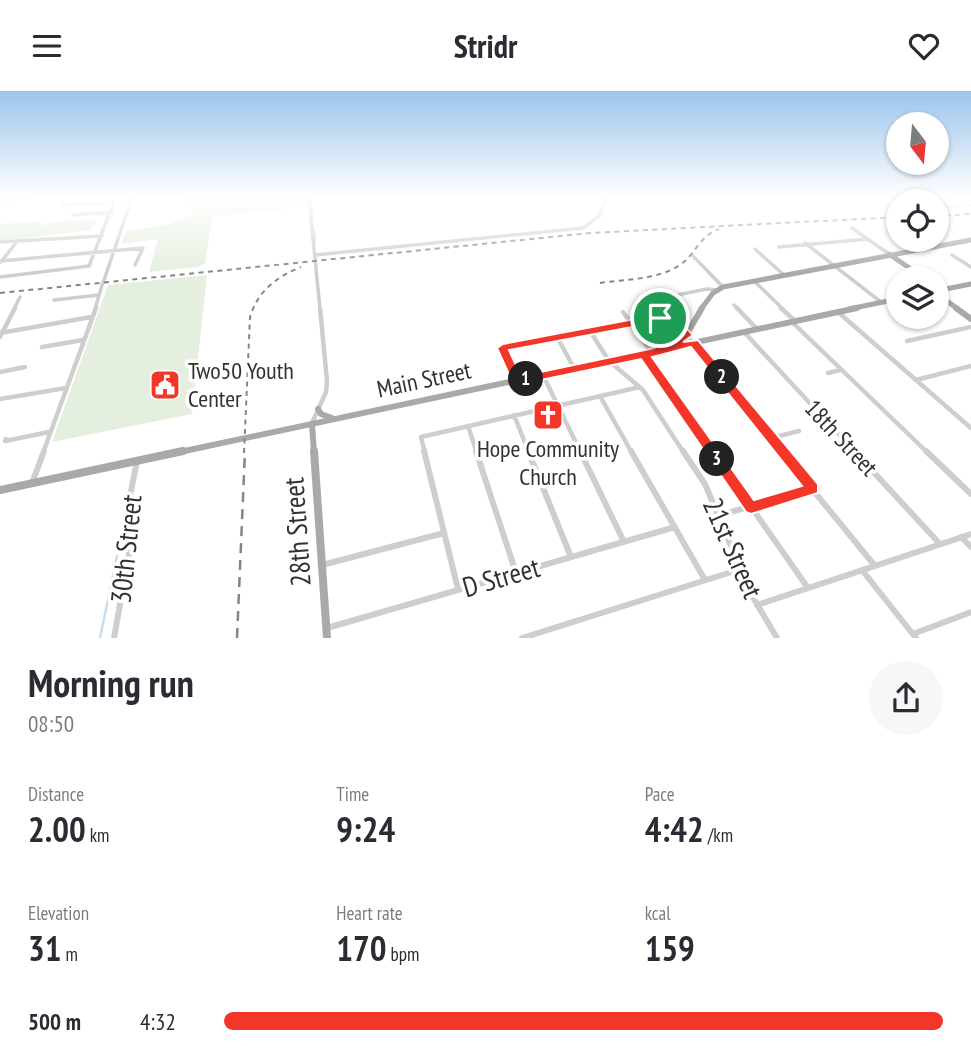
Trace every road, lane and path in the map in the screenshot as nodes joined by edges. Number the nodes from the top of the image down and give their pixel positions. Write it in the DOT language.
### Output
graph roads {
  1 [pos="107,224"];
  2 [pos="125,224"];
  3 [pos="312,224"];
  4 [pos="592,224"];
  5 [pos="852,228"];
  6 [pos="102,236"];
  7 [pos="868,239"];
  8 [pos="18,240"];
  9 [pos="971,240"];
  10 [pos="0,242"];
  11 [pos="805,243"];
  12 [pos="779,247"];
  13 [pos="755,249"];
  14 [pos="116,250"];
  15 [pos="96,251"];
  16 [pos="889,254"];
  17 [pos="315,255"];
  18 [pos="952,255"];
  19 [pos="693,256"];
  20 [pos="0,261"];
  21 [pos="135,265"];
  22 [pos="834,265"];
  23 [pos="906,266"];
  24 [pos="971,267"];
  25 [pos="784,275"];
  26 [pos="0,277"];
  27 [pos="754,281"];
  28 [pos="971,284"];
  29 [pos="720,289"];
  30 [pos="949,289"];
  31 [pos="99,295"];
  32 [pos="20,297"];
  33 [pos="54,300"];
  34 [pos="886,301"];
  35 [pos="881,302"];
  36 [pos="949,302"];
  37 [pos="734,305"];
  38 [pos="623,312"];
  39 [pos="837,312"];
  40 [pos="671,316"];
  41 [pos="91,317"];
  42 [pos="971,319"];
  43 [pos="793,321"];
  44 [pos="631,323"];
  45 [pos="971,327"];
  46 [pos="757,329"];
  47 [pos="590,331"];
  48 [pos="743,332"];
  49 [pos="1,334"];
  50 [pos="687,335"];
  51 [pos="557,337"];
  52 [pos="83,340"];
  53 [pos="907,341"];
  54 [pos="694,343"];
  55 [pos="42,347"];
  56 [pos="651,353"];
  57 [pos="609,361"];
  58 [pos="971,366"];
  59 [pos="25,367"];
  60 [pos="574,369"];
  61 [pos="841,369"];
  62 [pos="0,372"];
  63 [pos="828,373"];
  64 [pos="542,375"];
  65 [pos="916,380"];
  66 [pos="517,381"];
  67 [pos="640,387"];
  68 [pos="67,388"];
  69 [pos="600,396"];
  70 [pos="0,399"];
  71 [pos="557,406"];
  72 [pos="318,409"];
  73 [pos="514,415"];
  74 [pos="334,419"];
  75 [pos="312,424"];
  76 [pos="468,426"];
  77 [pos="971,428"];
  78 [pos="799,431"];
  79 [pos="50,432"];
  80 [pos="771,438"];
  81 [pos="6,439"];
  82 [pos="138,460"];
  83 [pos="31,483"];
  84 [pos="813,489"];
  85 [pos="0,490"];
  86 [pos="971,494"];
  87 [pos="751,507"];
  88 [pos="719,516"];
  89 [pos="675,527"];
  90 [pos="444,533"];
  91 [pos="971,534"];
  92 [pos="961,537"];
  93 [pos="624,542"];
  94 [pos="940,544"];
  95 [pos="971,547"];
  96 [pos="571,557"];
  97 [pos="322,565"];
  98 [pos="875,565"];
  99 [pos="741,569"];
  100 [pos="863,570"];
  101 [pos="516,573"];
  102 [pos="705,580"];
  103 [pos="808,588"];
  104 [pos="458,589"];
  105 [pos="757,605"];
  106 [pos="971,612"];
  107 [pos="327,633"];
  108 [pos="914,636"];
  109 [pos="114,638"];
  110 [pos="522,638"];
  111 [pos="777,638"];
  1 -- 6 [label="street"];
  2 -- 14 [label="street"];
  3 -- 17 [label="street"];
  4 -- 17 [label="street"];
  5 -- 7 [label="street"];
  6 -- 8 [label="street"];
  6 -- 15 [label="street"];
  7 -- 11 [label="street"];
  7 -- 16 [label="street"];
  8 -- 10 [label="street"];
  8 -- 20 [label="street"];
  9 -- 16 [label="main road"];
  11 -- 12 [label="street"];
  11 -- 22 [label="street"];
  13 -- 25 [label="street"];
  14 -- 15 [label="street"];
  14 -- 21 [label="street"];
  14 -- 31 [label="street"];
  15 -- 20 [label="street"];
  15 -- 26 [label="street"];
  16 -- 22 [label="main road"];
  16 -- 23 [label="main road"];
  17 -- 72 [label="street"];
  18 -- 24 [label="street"];
  19 -- 29 [label="street"];
  22 -- 25 [label="main road"];
  22 -- 35 [label="street"];
  25 -- 27 [label="main road"];
  27 -- 29 [label="main road"];
  27 -- 43 [label="street"];
  28 -- 30 [label="main road"];
  29 -- 40 [label="street"];
  29 -- 50 [label="main road"];
  31 -- 33 [label="street"];
  31 -- 41 [label="street"];
  32 -- 49 [label="street"];
  34 -- 35 [label="main road, Main Street"];
  35 -- 39 [label="main road, Main Street"];
  36 -- 42 [label="main road"];
  37 -- 46 [label="street"];
  38 -- 44 [label="street"];
  39 -- 43 [label="main road, Main Street"];
  39 -- 65 [label="street"];
  40 -- 44 [label="street"];
  40 -- 50 [label="street"];
  41 -- 49 [label="street"];
  41 -- 52 [label="street"];
  43 -- 46 [label="main road, Main Street"];
  43 -- 61 [label="street"];
  44 -- 47 [label="street"];
  44 -- 56 [label="street"];
  45 -- 53 [label="street"];
  46 -- 48 [label="main road, Main Street"];
  47 -- 51 [label="street"];
  47 -- 57 [label="street, 21st Street"];
  48 -- 54 [label="main road, Main Street"];
  48 -- 94 [label="street, 18th Street"];
  50 -- 54 [label="street"];
  50 -- 56 [label="main road"];
  51 -- 60 [label="street"];
  51 -- 66 [label="street"];
  52 -- 55 [label="street"];
  52 -- 68 [label="street"];
  54 -- 56 [label="main road, Main Street"];
  54 -- 80 [label="street"];
  56 -- 57 [label="main road, Main Street"];
  56 -- 87 [label="street"];
  57 -- 60 [label="main road, Main Street"];
  57 -- 67 [label="street, 21st Street"];
  58 -- 65 [label="street"];
  59 -- 62 [label="street"];
  60 -- 64 [label="main road, Main Street"];
  61 -- 63 [label="street"];
  61 -- 86 [label="street"];
  64 -- 66 [label="main road, Main Street"];
  64 -- 71 [label="street"];
  65 -- 77 [label="street"];
  66 -- 74 [label="main road, Main Street"];
  67 -- 69 [label="street"];
  67 -- 88 [label="street, 21st Street"];
  68 -- 70 [label="street"];
  68 -- 79 [label="street"];
  69 -- 71 [label="street"];
  69 -- 89 [label="street"];
  71 -- 73 [label="street"];
  71 -- 93 [label="street"];
  72 -- 74 [label="main road"];
  72 -- 75 [label="street"];
  73 -- 76 [label="street"];
  73 -- 96 [label="street"];
  74 -- 75 [label="main road, Main Street"];
  75 -- 82 [label="main road, Main Street"];
  75 -- 97 [label="main road, 28th Street"];
  76 -- 90 [label="street"];
  76 -- 101 [label="street"];
  78 -- 80 [label="street"];
  79 -- 81 [label="street"];
  79 -- 83 [label="street"];
  80 -- 84 [label="street"];
  82 -- 83 [label="main road, Main Street"];
  82 -- 109 [label="street, 30th Street"];
  83 -- 85 [label="main road, Main Street"];
  84 -- 87 [label="street"];
  84 -- 98 [label="street"];
  87 -- 88 [label="street"];
  87 -- 103 [label="street"];
  88 -- 99 [label="street, 21st Street"];
  89 -- 93 [label="street, D Street"];
  89 -- 102 [label="street"];
  90 -- 97 [label="street"];
  90 -- 104 [label="street"];
  91 -- 92 [label="street"];
  92 -- 94 [label="street"];
  92 -- 95 [label="street"];
  93 -- 96 [label="street, D Street"];
  94 -- 98 [label="street"];
  96 -- 101 [label="street, D Street"];
  97 -- 107 [label="main road, 28th Street"];
  98 -- 100 [label="street"];
  99 -- 102 [label="street"];
  99 -- 105 [label="street, 21st Street"];
  100 -- 103 [label="street"];
  100 -- 108 [label="street"];
  101 -- 104 [label="street, D Street"];
  102 -- 110 [label="street"];
  103 -- 105 [label="street"];
  104 -- 107 [label="street, D Street"];
  105 -- 111 [label="street, 21st Street"];
  106 -- 108 [label="street"];
}
